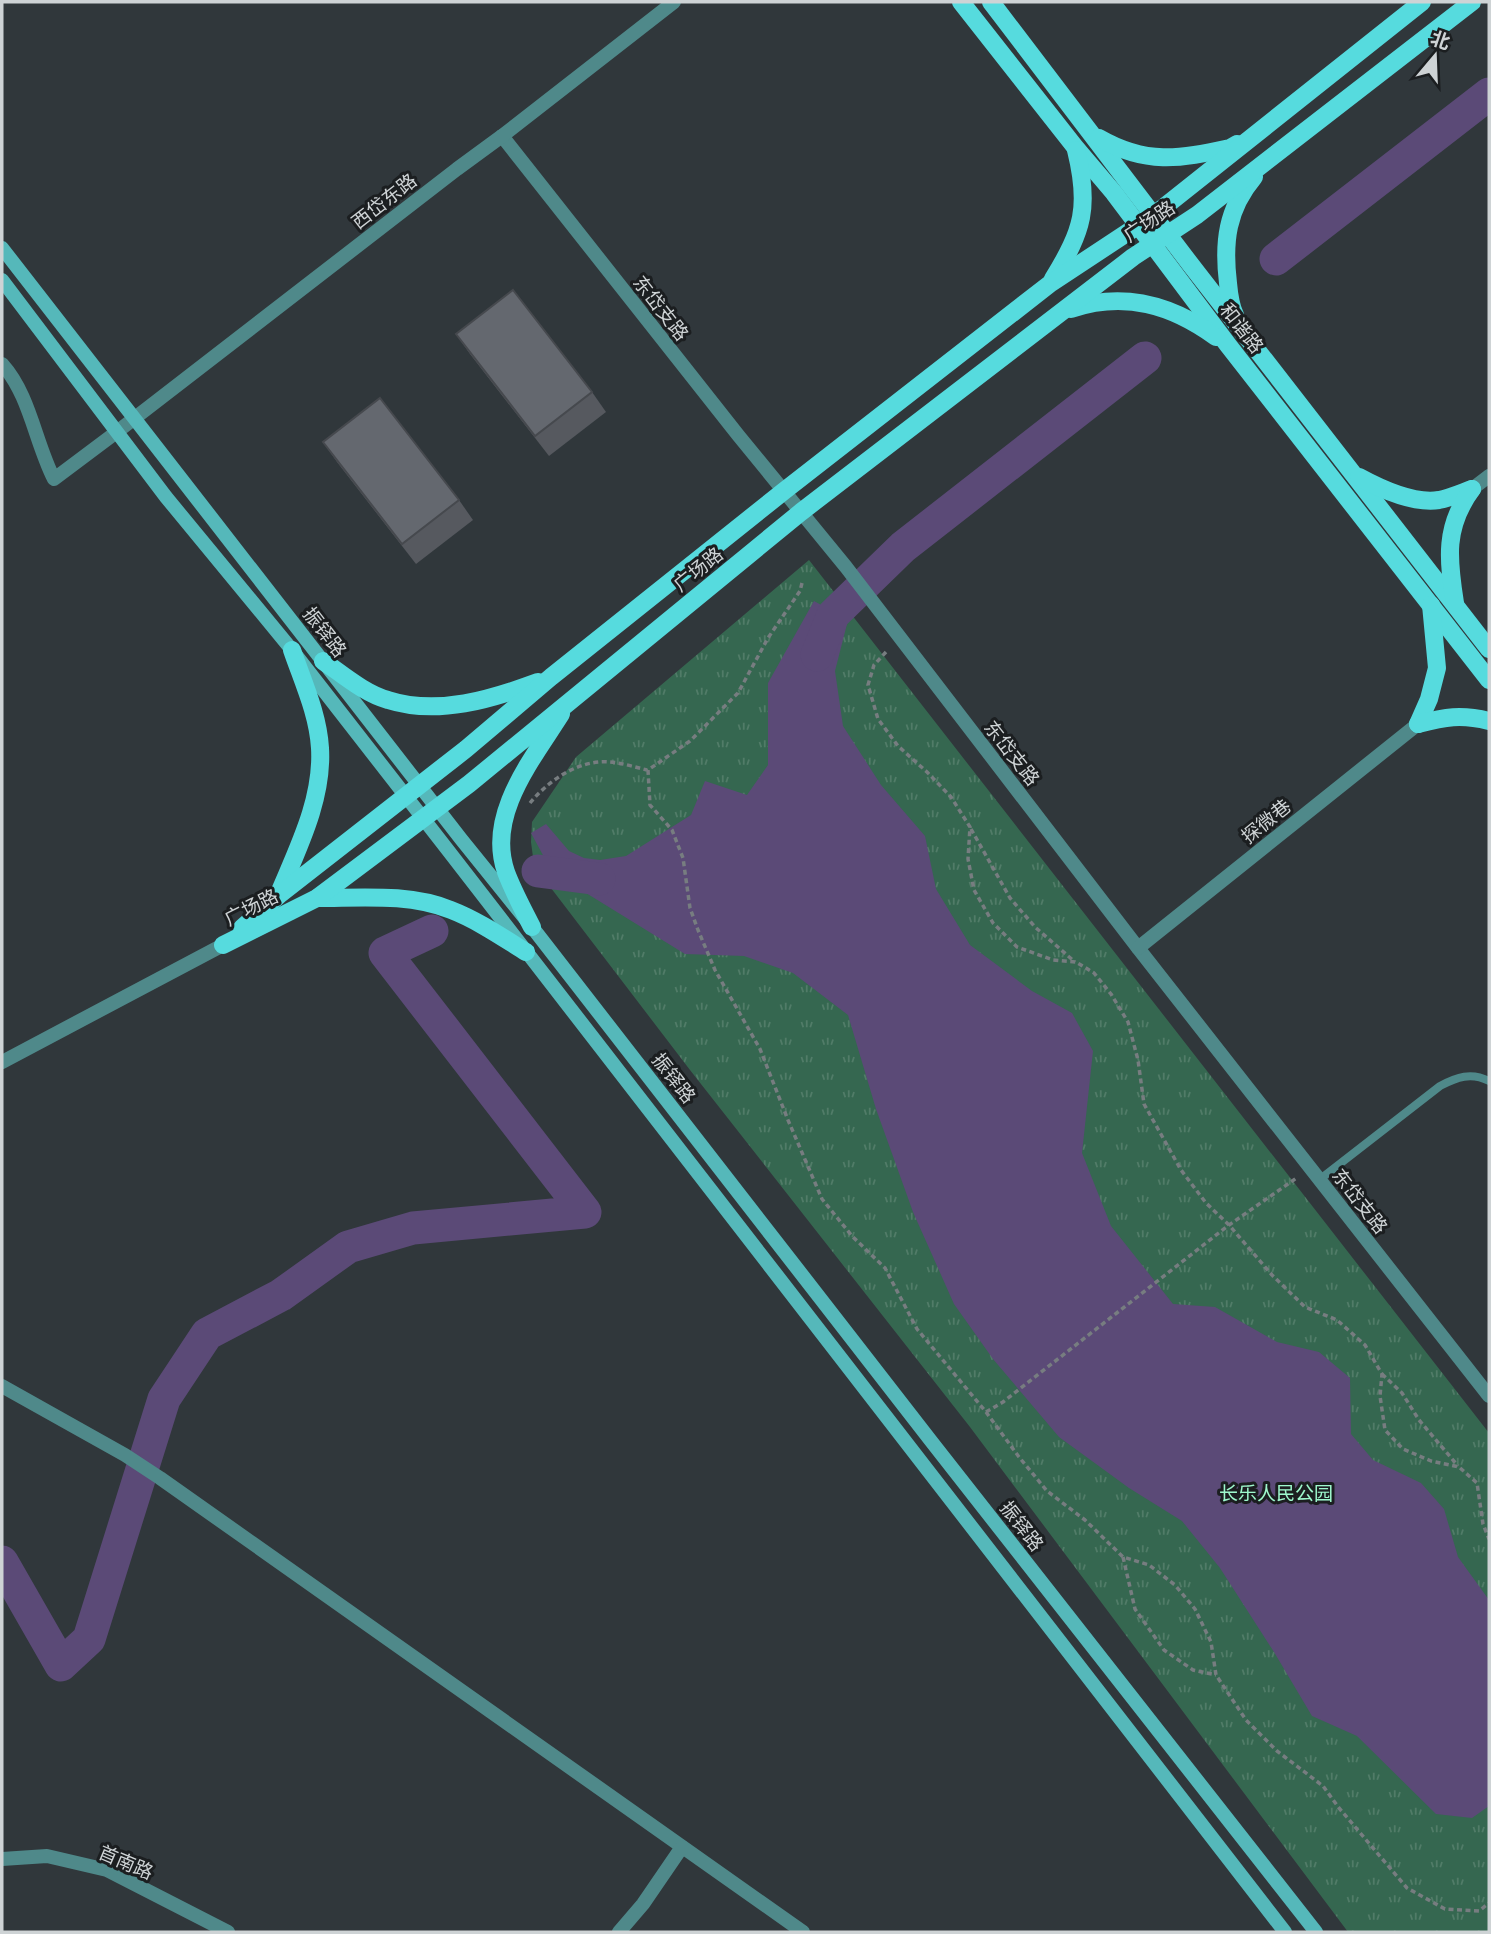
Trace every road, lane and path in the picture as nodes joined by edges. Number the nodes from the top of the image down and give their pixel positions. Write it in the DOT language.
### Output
graph roads {
  1 [pos="674,2"];
  2 [pos="961,2"];
  3 [pos="991,2"];
  4 [pos="1422,2"];
  5 [pos="1472,2"];
  6 [pos="1255,135"];
  7 [pos="502,136"];
  8 [pos="1095,136"];
  9 [pos="1075,147"];
  10 [pos="1273,155"];
  11 [pos="1154,215"];
  12 [pos="1138,225"];
  13 [pos="1167,233"];
  14 [pos="1151,245"];
  15 [pos="2,248"];
  16 [pos="2,280"];
  17 [pos="1051,283"];
  18 [pos="1062,312"];
  19 [pos="1240,328"];
  20 [pos="1228,345"];
  21 [pos="2,364"];
  22 [pos="134,418"];
  23 [pos="118,431"];
  24 [pos="1353,474"];
  25 [pos="1489,476"];
  26 [pos="1472,489"];
  27 [pos="784,491"];
  28 [pos="801,512"];
  29 [pos="802,583"];
  30 [pos="1430,605"];
  31 [pos="1455,605"];
  32 [pos="1489,649"];
  33 [pos="292,650"];
  34 [pos="886,652"];
  35 [pos="323,661"];
  36 [pos="551,677"];
  37 [pos="1489,680"];
  38 [pos="570,700"];
  39 [pos="1489,721"];
  40 [pos="1418,724"];
  41 [pos="648,770"];
  42 [pos="412,791"];
  43 [pos="524,810"];
  44 [pos="429,813"];
  45 [pos="970,827"];
  46 [pos="279,895"];
  47 [pos="317,898"];
  48 [pos="532,927"];
  49 [pos="223,945"];
  50 [pos="1138,948"];
  51 [pos="527,952"];
  52 [pos="1076,962"];
  53 [pos="2,1062"];
  54 [pos="1489,1081"];
  55 [pos="1315,1174"];
  56 [pos="1229,1225"];
  57 [pos="1382,1374"];
  58 [pos="2,1386"];
  59 [pos="1489,1394"];
  60 [pos="986,1412"];
  61 [pos="1459,1467"];
  62 [pos="1489,1539"];
  63 [pos="1123,1557"];
  64 [pos="1216,1675"];
  65 [pos="682,1847"];
  66 [pos="2,1858"];
  67 [pos="1489,1903"];
  68 [pos="228,1932"];
  69 [pos="619,1932"];
  70 [pos="803,1932"];
  71 [pos="1285,1932"];
  72 [pos="1316,1932"];
  1 -- 7 [label="street, 西岱东路"];
  2 -- 9 [label="main road, 和谐路"];
  3 -- 8 [label="main road, 和谐路"];
  4 -- 6 [label="main road, 广场路"];
  5 -- 10 [label="main road, 广场路"];
  6 -- 8 [label="main road"];
  6 -- 11 [label="main road, 广场路"];
  7 -- 22 [label="street, 西岱东路"];
  7 -- 27 [label="street, 东岱支路"];
  8 -- 11 [label="main road, 和谐路"];
  9 -- 12 [label="main road, 和谐路"];
  9 -- 17 [label="main road"];
  10 -- 13 [label="main road, 广场路"];
  10 -- 19 [label="main road"];
  11 -- 12 [label="main road, 广场路"];
  11 -- 13 [label="main road, 和谐路"];
  12 -- 14 [label="main road, 和谐路"];
  12 -- 17 [label="main road, 广场路"];
  13 -- 14 [label="main road, 广场路"];
  13 -- 19 [label="main road, 和谐路"];
  14 -- 18 [label="main road, 广场路"];
  14 -- 20 [label="main road, 和谐路"];
  15 -- 22 [label="main road, 振铎路"];
  16 -- 23 [label="main road, 振铎路"];
  17 -- 27 [label="main road, 广场路"];
  18 -- 20 [label="main road"];
  18 -- 28 [label="main road, 广场路"];
  19 -- 24 [label="main road, 和谐路"];
  20 -- 30 [label="main road, 和谐路"];
  21 -- 23 [label="street, 西岱东路"];
  22 -- 23 [label="street, 西岱东路"];
  22 -- 35 [label="main road, 振铎路"];
  23 -- 33 [label="main road, 振铎路"];
  24 -- 26 [label="main road"];
  24 -- 31 [label="main road, 和谐路"];
  25 -- 26 [label="street"];
  26 -- 31 [label="main road"];
  27 -- 28 [label="street, 东岱支路"];
  27 -- 36 [label="main road, 广场路"];
  28 -- 38 [label="main road, 广场路"];
  28 -- 50 [label="street, 东岱支路"];
  29 -- 41 [label="path"];
  30 -- 37 [label="main road, 和谐路"];
  30 -- 40 [label="main road"];
  31 -- 32 [label="main road, 和谐路"];
  33 -- 42 [label="main road, 振铎路"];
  33 -- 46 [label="main road"];
  34 -- 45 [label="path"];
  35 -- 36 [label="main road"];
  35 -- 42 [label="main road, 振铎路"];
  36 -- 42 [label="main road, 广场路"];
  38 -- 44 [label="main road, 广场路"];
  38 -- 48 [label="main road"];
  39 -- 40 [label="main road"];
  40 -- 50 [label="street, 探微巷"];
  41 -- 43 [label="path"];
  41 -- 60 [label="path"];
  42 -- 44 [label="main road, 振铎路"];
  42 -- 46 [label="main road, 广场路"];
  44 -- 47 [label="main road, 广场路"];
  44 -- 48 [label="main road, 振铎路"];
  44 -- 51 [label="main road, 振铎路"];
  45 -- 52 [label="path"];
  45 -- 52 [label="path"];
  46 -- 49 [label="main road, 广场路"];
  47 -- 49 [label="main road, 广场路"];
  47 -- 51 [label="main road"];
  48 -- 72 [label="main road, 振铎路"];
  49 -- 53 [label="street"];
  50 -- 55 [label="street, 东岱支路"];
  51 -- 71 [label="main road, 振铎路"];
  52 -- 56 [label="path"];
  54 -- 55 [label="lane"];
  55 -- 56 [label="path"];
  55 -- 59 [label="street, 东岱支路"];
  56 -- 57 [label="path"];
  56 -- 60 [label="path"];
  57 -- 61 [label="path"];
  57 -- 61 [label="path"];
  58 -- 65 [label="street"];
  60 -- 63 [label="path"];
  61 -- 62 [label="path"];
  63 -- 64 [label="path"];
  63 -- 64 [label="path"];
  64 -- 67 [label="path"];
  65 -- 69 [label="street"];
  65 -- 70 [label="street"];
  66 -- 68 [label="street, 首南路"];
}
